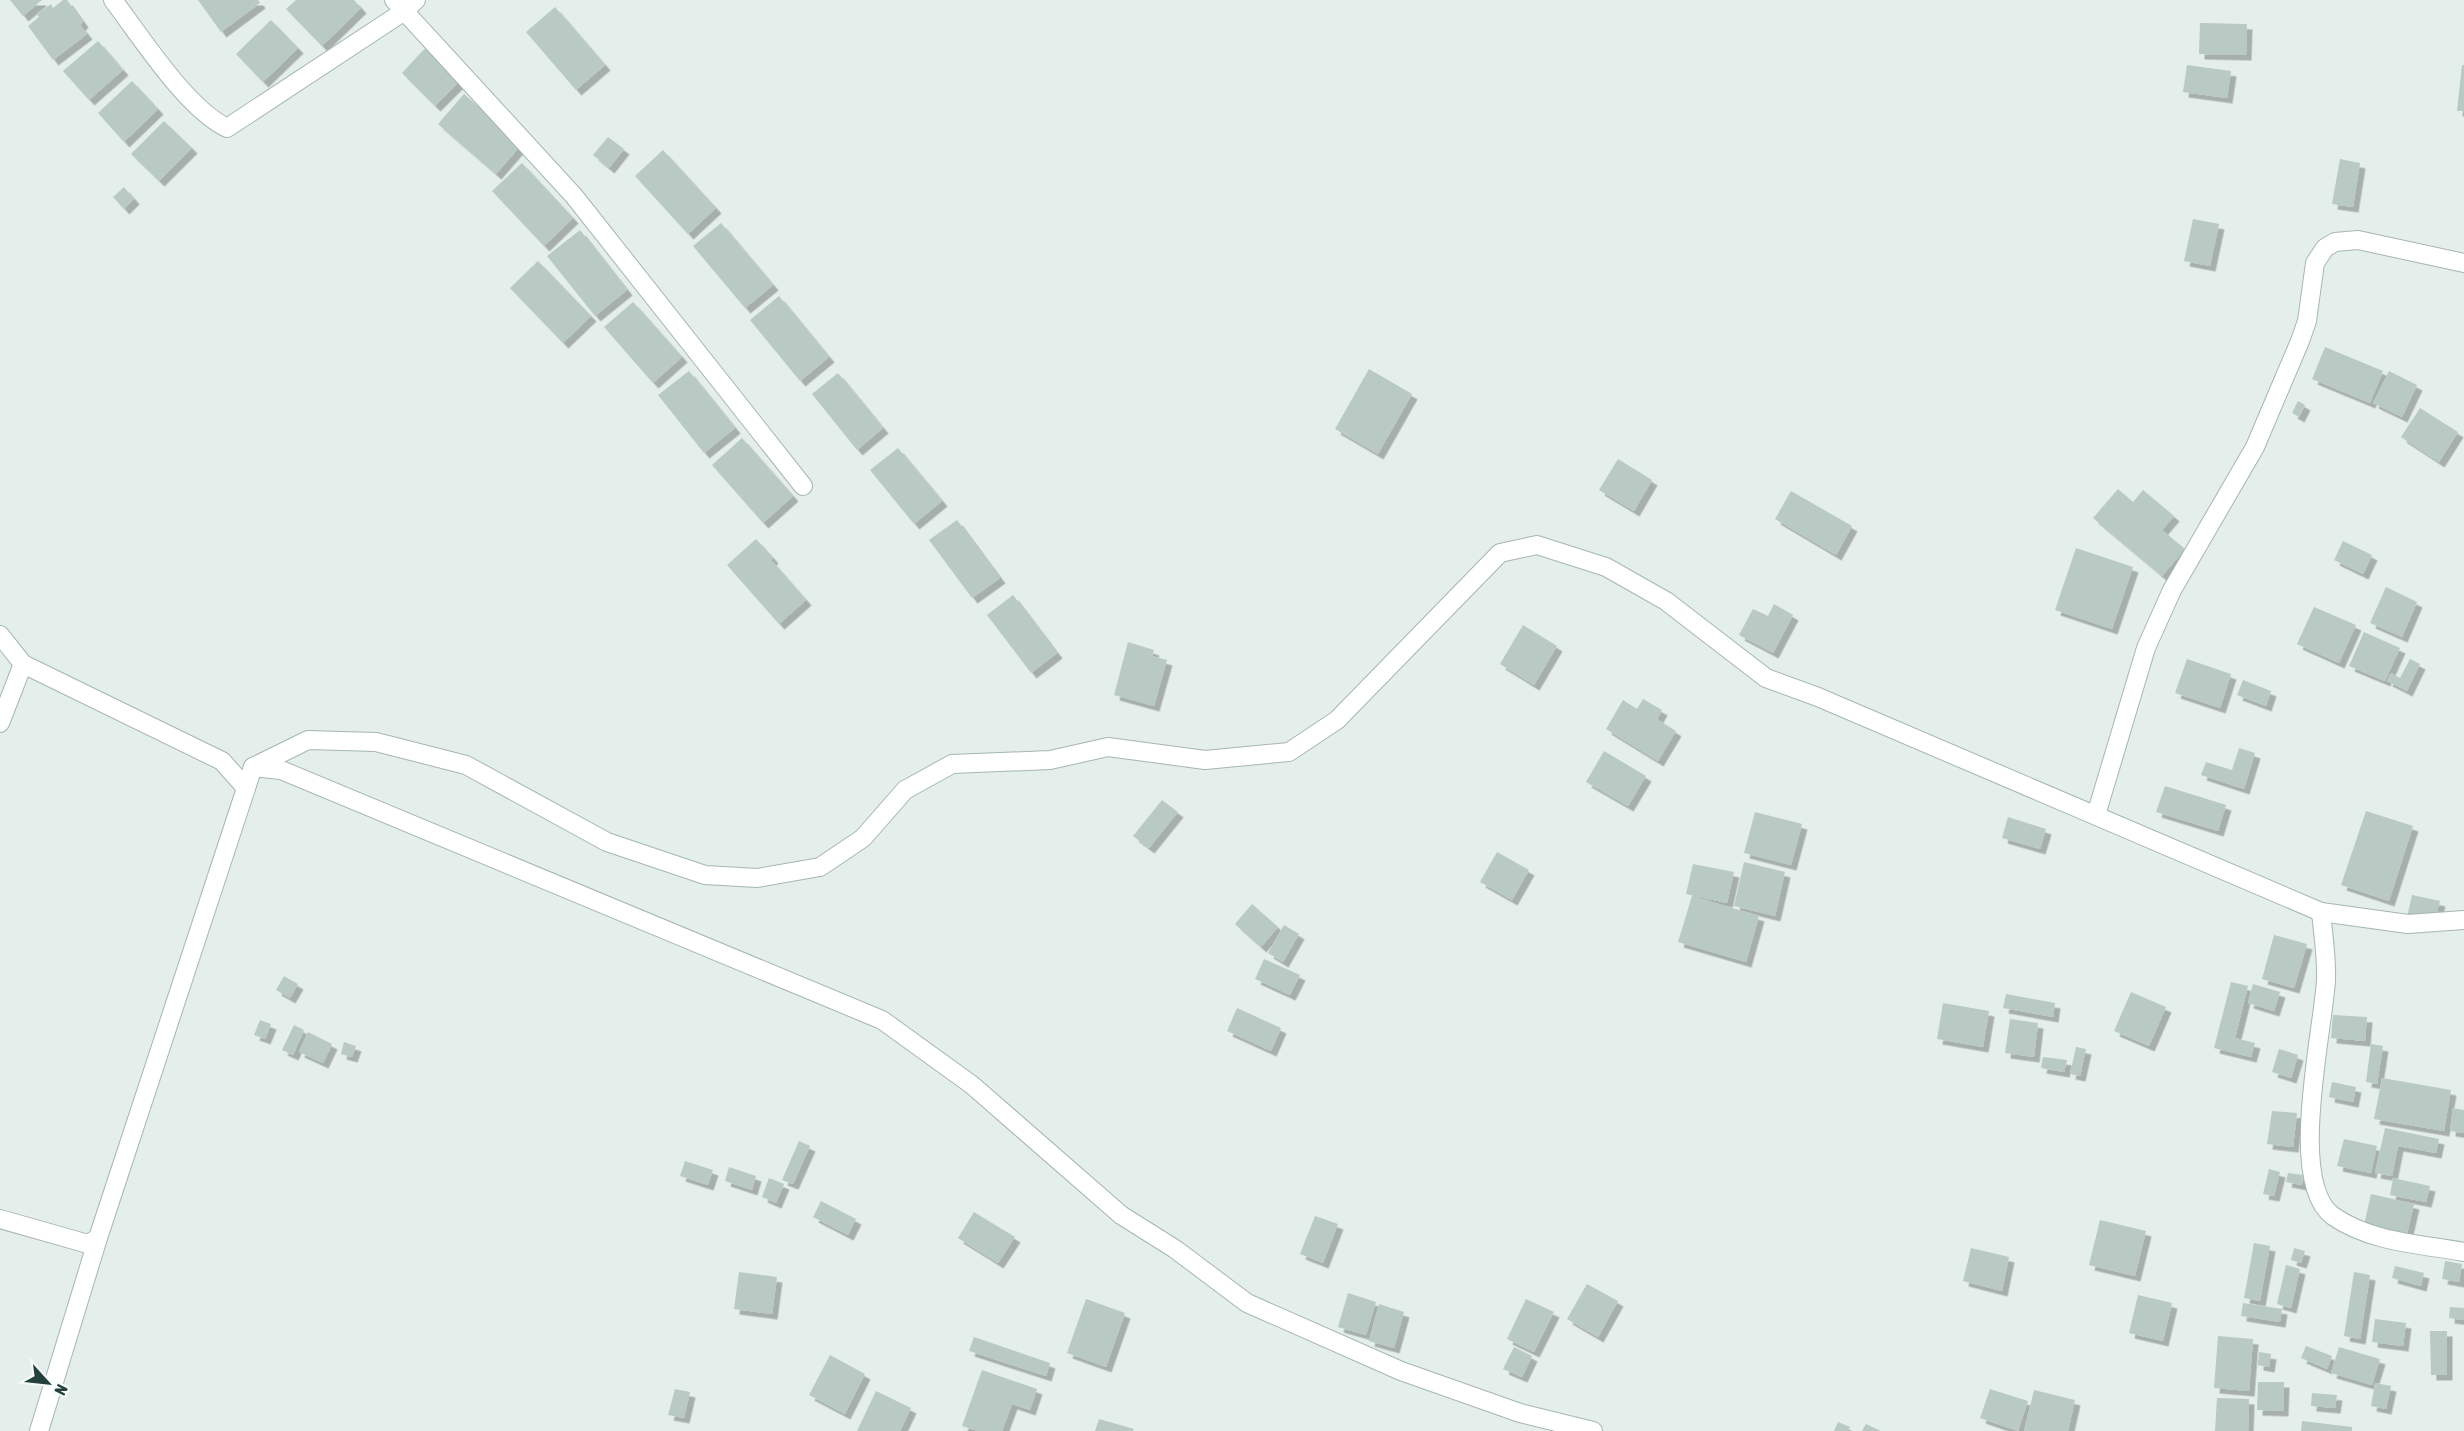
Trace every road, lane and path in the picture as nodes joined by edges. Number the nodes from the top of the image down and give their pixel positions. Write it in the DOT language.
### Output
graph roads {
  1 [pos="113,0"];
  2 [pos="404,4"];
  3 [pos="2464,263"];
  4 [pos="803,486"];
  5 [pos="0,635"];
  6 [pos="23,664"];
  7 [pos="0,723"];
  8 [pos="253,766"];
  9 [pos="246,788"];
  10 [pos="2096,815"];
  11 [pos="2321,912"];
  12 [pos="2464,920"];
  13 [pos="0,1219"];
  14 [pos="98,1238"];
  15 [pos="2464,1252"];
  16 [pos="39,1431"];
  17 [pos="1593,1431"];
  1 -- 2 [label="street"];
  2 -- 4 [label="street"];
  3 -- 10 [label="street"];
  5 -- 6 [label="street"];
  6 -- 7 [label="street"];
  6 -- 9 [label="street"];
  8 -- 9 [label="street"];
  8 -- 10 [label="street"];
  8 -- 17 [label="street"];
  9 -- 14 [label="street"];
  10 -- 11 [label="street"];
  11 -- 12 [label="street"];
  11 -- 15 [label="street"];
  13 -- 14 [label="street"];
  14 -- 16 [label="street"];
}
